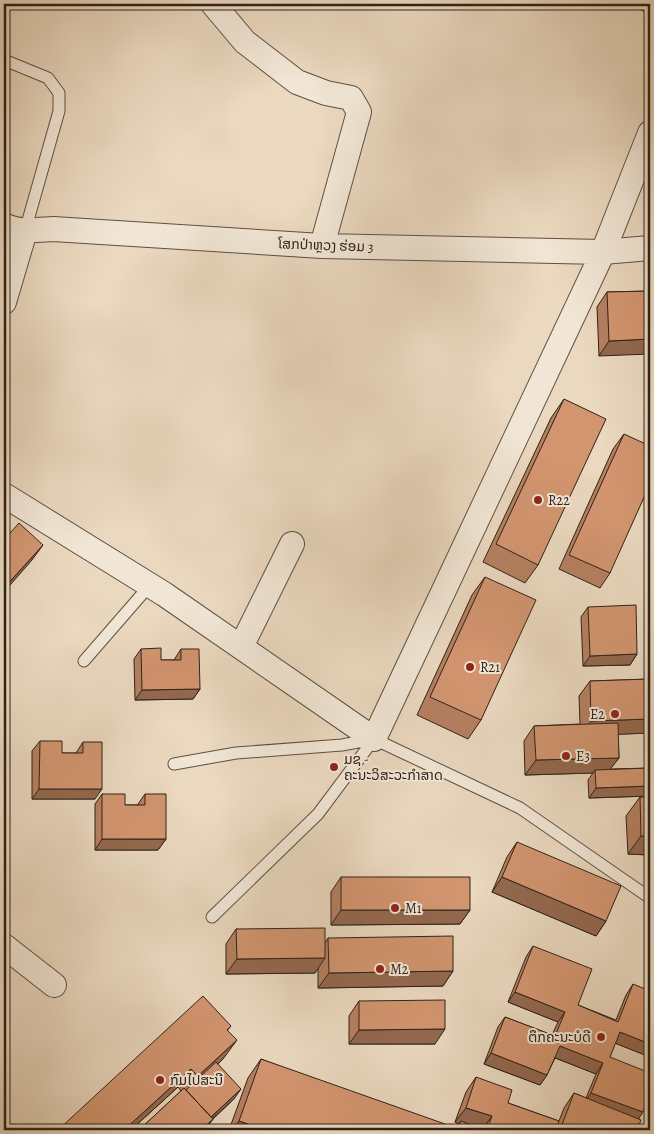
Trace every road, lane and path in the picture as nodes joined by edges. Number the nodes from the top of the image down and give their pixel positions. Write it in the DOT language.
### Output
graph roads {
  1 [pos="213,4"];
  2 [pos="642,4"];
  3 [pos="650,8"];
  4 [pos="4,60"];
  5 [pos="650,133"];
  6 [pos="14,228"];
  7 [pos="322,246"];
  8 [pos="650,248"];
  9 [pos="603,252"];
  10 [pos="4,302"];
  11 [pos="4,495"];
  12 [pos="292,544"];
  13 [pos="150,585"];
  14 [pos="241,647"];
  15 [pos="84,661"];
  16 [pos="374,739"];
  17 [pos="174,764"];
  18 [pos="650,898"];
  19 [pos="212,918"];
  20 [pos="4,946"];
  21 [pos="54,985"];
  1 -- 7 [label="street"];
  2 -- 3 [label="lane"];
  4 -- 6 [label="lane"];
  5 -- 9 [label="street"];
  6 -- 7 [label="street, ໂສກປ່າຫຼວງ ຮ່ອມ 3"];
  6 -- 10 [label="street"];
  7 -- 9 [label="street, ໂສກປ່າຫຼວງ ຮ່ອມ 3"];
  8 -- 9 [label="street, ໂສກປ່າຫຼວງ ຮ່ອມ 3"];
  9 -- 16 [label="street"];
  11 -- 13 [label="street"];
  12 -- 14 [label="street"];
  13 -- 14 [label="street"];
  13 -- 15 [label="lane"];
  14 -- 16 [label="street"];
  16 -- 17 [label="lane"];
  16 -- 18 [label="lane"];
  16 -- 19 [label="lane"];
  20 -- 21 [label="street"];
}
